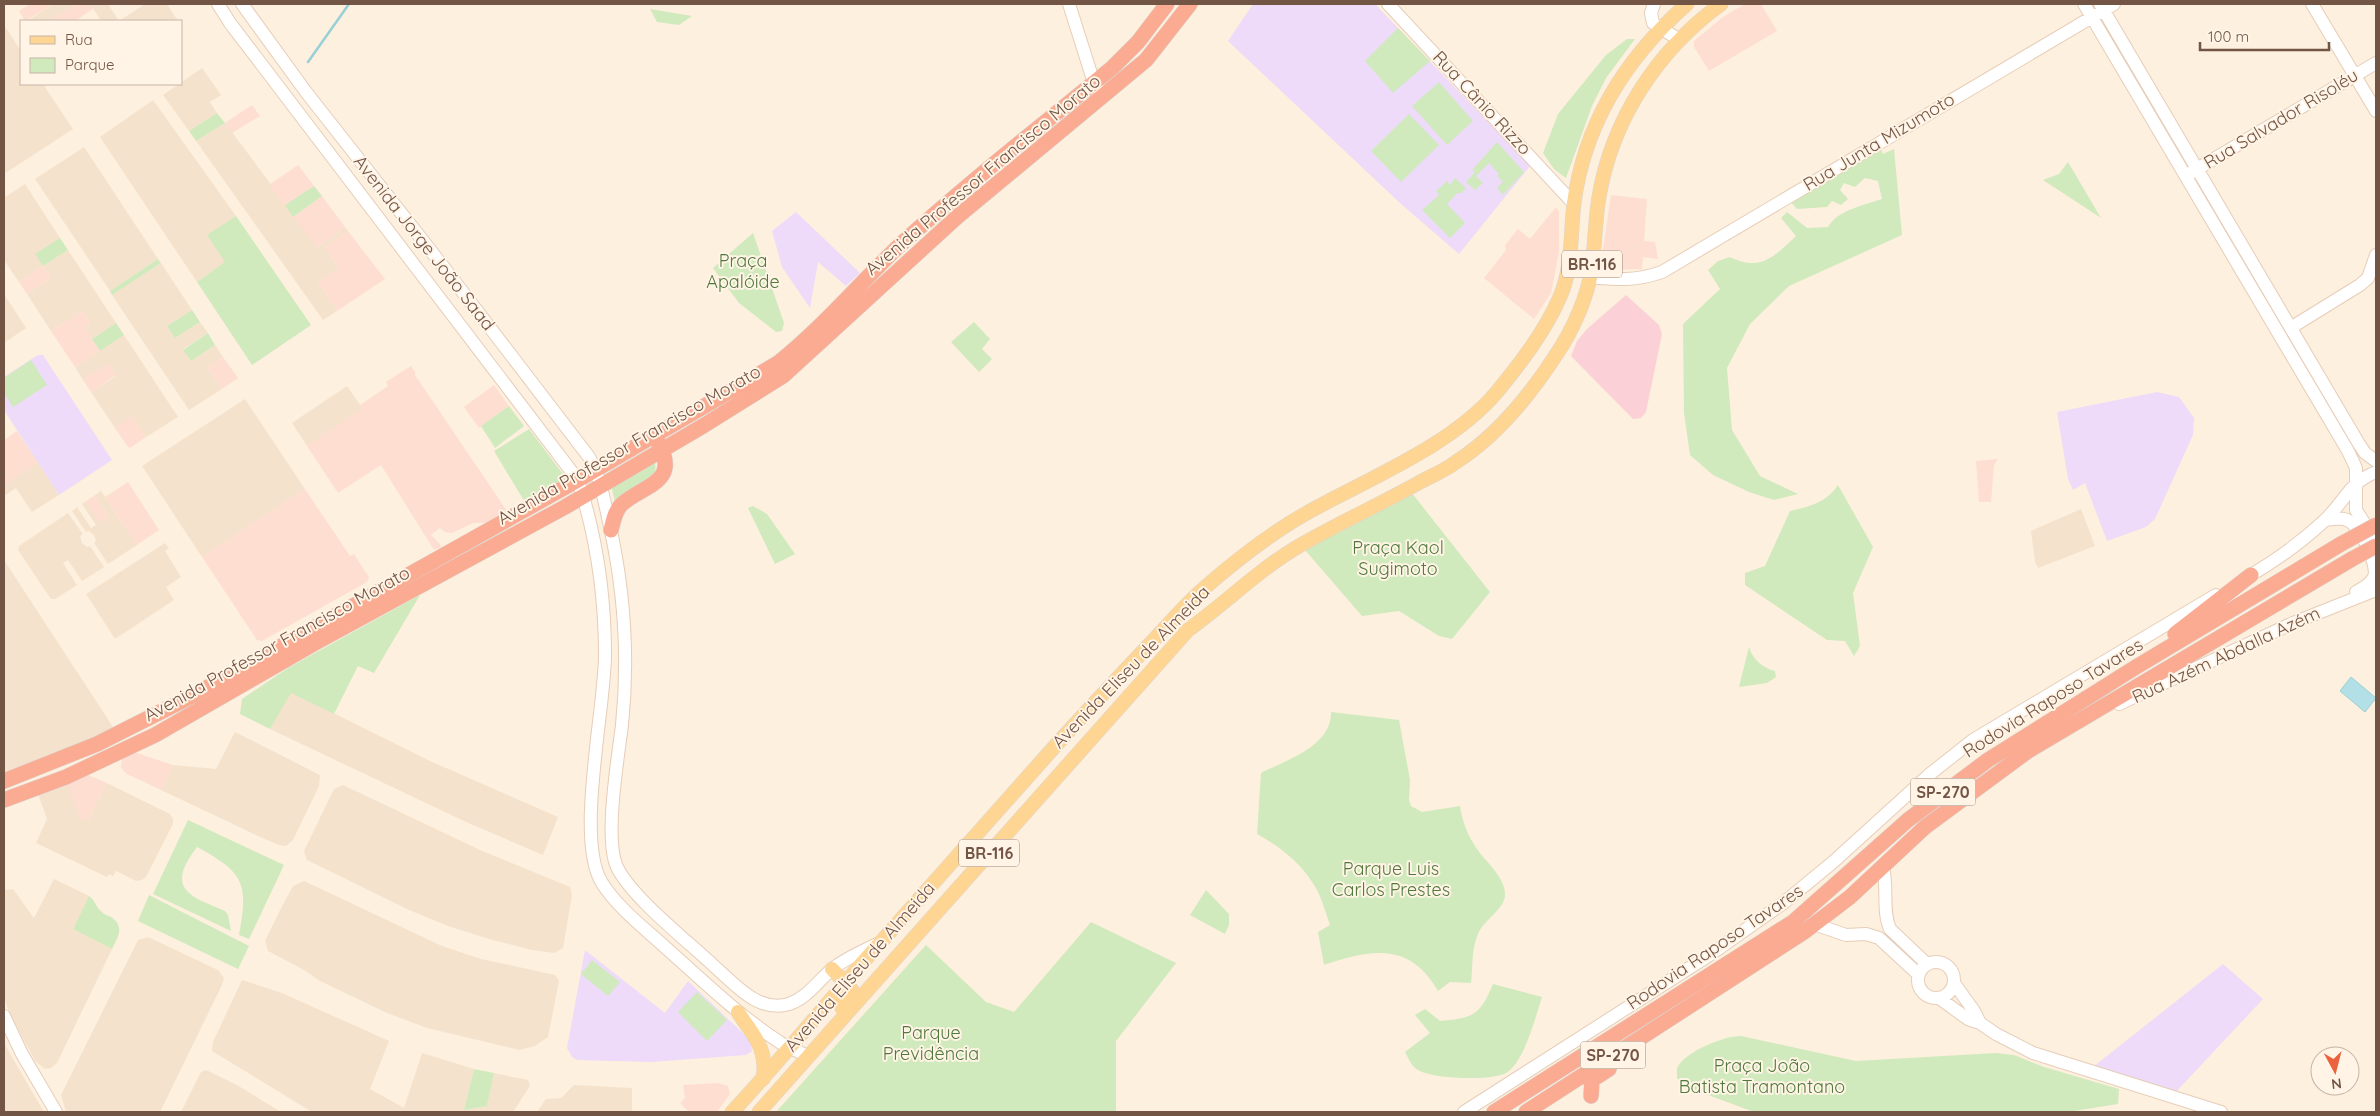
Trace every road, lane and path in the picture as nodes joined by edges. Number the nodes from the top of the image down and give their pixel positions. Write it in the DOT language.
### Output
graph roads {
  1 [pos="218,4"];
  2 [pos="242,4"];
  3 [pos="1069,4"];
  4 [pos="1168,4"];
  5 [pos="1190,4"];
  6 [pos="1388,4"];
  7 [pos="1654,4"];
  8 [pos="1687,4"];
  9 [pos="1721,4"];
  10 [pos="2084,4"];
  11 [pos="2312,4"];
  12 [pos="2106,6"];
  13 [pos="2092,17"];
  14 [pos="1660,29"];
  15 [pos="1678,40"];
  16 [pos="2376,63"];
  17 [pos="2355,75"];
  18 [pos="1094,83"];
  19 [pos="1104,96"];
  20 [pos="2376,111"];
  21 [pos="363,164"];
  22 [pos="2198,168"];
  23 [pos="347,176"];
  24 [pos="2186,176"];
  25 [pos="374,178"];
  26 [pos="357,190"];
  27 [pos="1574,204"];
  28 [pos="2376,255"];
  29 [pos="1590,277"];
  30 [pos="2292,327"];
  31 [pos="659,442"];
  32 [pos="2376,461"];
  33 [pos="596,469"];
  34 [pos="2376,472"];
  35 [pos="578,480"];
  36 [pos="2356,484"];
  37 [pos="601,486"];
  38 [pos="583,496"];
  39 [pos="2325,520"];
  40 [pos="2376,525"];
  41 [pos="611,530"];
  42 [pos="2376,544"];
  43 [pos="2251,575"];
  44 [pos="2376,590"];
  45 [pos="2332,606"];
  46 [pos="623,607"];
  47 [pos="603,610"];
  48 [pos="2136,667"];
  49 [pos="2076,722"];
  50 [pos="4,781"];
  51 [pos="4,800"];
  52 [pos="1883,867"];
  53 [pos="1814,924"];
  54 [pos="880,943"];
  55 [pos="832,969"];
  56 [pos="1922,969"];
  57 [pos="846,982"];
  58 [pos="1954,983"];
  59 [pos="1939,998"];
  60 [pos="738,1012"];
  61 [pos="1675,1014"];
  62 [pos="4,1016"];
  63 [pos="1980,1024"];
  64 [pos="835,1026"];
  65 [pos="790,1047"];
  66 [pos="808,1058"];
  67 [pos="763,1079"];
  68 [pos="1591,1096"];
  69 [pos="56,1112"];
  70 [pos="732,1112"];
  71 [pos="759,1112"];
  72 [pos="1464,1112"];
  73 [pos="1494,1112"];
  74 [pos="1526,1112"];
  75 [pos="2222,1112"];
  1 -- 23 [label="main road, Avenida Jorge João Saad"];
  2 -- 21 [label="main road, Avenida Jorge João Saad"];
  3 -- 18 [label="main road"];
  4 -- 18 [label="highway, Avenida Professor Francisco Morato"];
  5 -- 19 [label="highway, Avenida Professor Francisco Morato"];
  6 -- 27 [label="main road, Rua Cânio Rizzo"];
  7 -- 14 [label="main road"];
  8 -- 14 [label="main road, Avenida Eliseu de Almeida / BR-116"];
  9 -- 15 [label="main road, Avenida Eliseu de Almeida / BR-116"];
  10 -- 13 [label="main road"];
  11 -- 17 [label="main road"];
  12 -- 13 [label="main road, Rua Junta Mizumoto"];
  12 -- 22 [label="main road"];
  13 -- 24 [label="main road"];
  13 -- 29 [label="main road, Rua Junta Mizumoto"];
  14 -- 15 [label="main road"];
  14 -- 27 [label="main road, Avenida Eliseu de Almeida / BR-116"];
  15 -- 29 [label="main road, Avenida Eliseu de Almeida / BR-116"];
  16 -- 17 [label="main road, Rua Salvador Risoléu"];
  17 -- 20 [label="main road"];
  17 -- 22 [label="main road, Rua Salvador Risoléu"];
  18 -- 19 [label="main road"];
  18 -- 31 [label="highway, Avenida Professor Francisco Morato"];
  19 -- 31 [label="highway, Avenida Professor Francisco Morato"];
  21 -- 23 [label="main road"];
  21 -- 25 [label="main road, Avenida Jorge João Saad"];
  22 -- 24 [label="main road, Rua Salvador Risoléu"];
  22 -- 30 [label="main road"];
  23 -- 26 [label="main road, Avenida Jorge João Saad"];
  24 -- 36 [label="main road"];
  25 -- 26 [label="main road"];
  25 -- 33 [label="main road, Avenida Jorge João Saad"];
  26 -- 35 [label="main road, Avenida Jorge João Saad"];
  27 -- 54 [label="main road, Avenida Eliseu de Almeida / BR-116"];
  28 -- 30 [label="main road"];
  29 -- 64 [label="main road, Avenida Eliseu de Almeida / BR-116"];
  30 -- 32 [label="main road"];
  31 -- 33 [label="highway, Avenida Professor Francisco Morato"];
  31 -- 37 [label="highway, Avenida Professor Francisco Morato"];
  31 -- 41 [label="highway"];
  33 -- 35 [label="highway, Avenida Professor Francisco Morato"];
  33 -- 37 [label="main road, Avenida Jorge João Saad"];
  34 -- 36 [label="main road"];
  35 -- 38 [label="main road, Avenida Jorge João Saad"];
  35 -- 50 [label="highway, Avenida Professor Francisco Morato"];
  36 -- 39 [label="main road"];
  36 -- 42 [label="main road"];
  37 -- 38 [label="highway, Avenida Professor Francisco Morato"];
  37 -- 41 [label="main road, Avenida Jorge João Saad"];
  38 -- 47 [label="main road, Avenida Jorge João Saad"];
  38 -- 51 [label="highway, Avenida Professor Francisco Morato"];
  39 -- 43 [label="main road"];
  39 -- 45 [label="main road"];
  40 -- 48 [label="highway, Rodovia Raposo Tavares / SP-270, bridge"];
  41 -- 46 [label="main road, Avenida Jorge João Saad"];
  42 -- 49 [label="highway, Rodovia Raposo Tavares / SP-270, bridge"];
  43 -- 48 [label="highway"];
  43 -- 72 [label="main road"];
  44 -- 45 [label="main road, Rua Azém Abdalla Azém"];
  45 -- 49 [label="main road, Rua Azém Abdalla Azém"];
  46 -- 47 [label="main road"];
  46 -- 55 [label="main road, Avenida Jorge João Saad"];
  47 -- 60 [label="main road, Avenida Jorge João Saad"];
  48 -- 73 [label="highway, Rodovia Raposo Tavares / SP-270"];
  49 -- 52 [label="highway, Rodovia Raposo Tavares / SP-270"];
  52 -- 53 [label="highway, Rodovia Raposo Tavares / SP-270"];
  52 -- 56 [label="main road"];
  53 -- 56 [label="main road"];
  53 -- 61 [label="highway, Rodovia Raposo Tavares / SP-270"];
  54 -- 55 [label="main road, Avenida Jorge João Saad"];
  54 -- 57 [label="main road, Avenida Eliseu de Almeida / BR-116"];
  55 -- 57 [label="main road"];
  56 -- 58 [label="main road"];
  56 -- 59 [label="main road"];
  57 -- 64 [label="main road"];
  57 -- 65 [label="main road, Avenida Eliseu de Almeida / BR-116"];
  58 -- 59 [label="main road"];
  58 -- 63 [label="main road"];
  59 -- 63 [label="main road"];
  60 -- 65 [label="main road, Avenida Jorge João Saad"];
  60 -- 67 [label="main road"];
  61 -- 68 [label="highway"];
  61 -- 74 [label="highway, Rodovia Raposo Tavares / SP-270"];
  62 -- 69 [label="main road"];
  63 -- 75 [label="main road"];
  64 -- 66 [label="main road, Avenida Eliseu de Almeida / BR-116"];
  65 -- 66 [label="main road, Avenida Jorge João Saad"];
  65 -- 67 [label="main road, Avenida Eliseu de Almeida / BR-116"];
  66 -- 71 [label="main road, Avenida Eliseu de Almeida / BR-116"];
  67 -- 70 [label="main road, Avenida Eliseu de Almeida / BR-116"];
}
